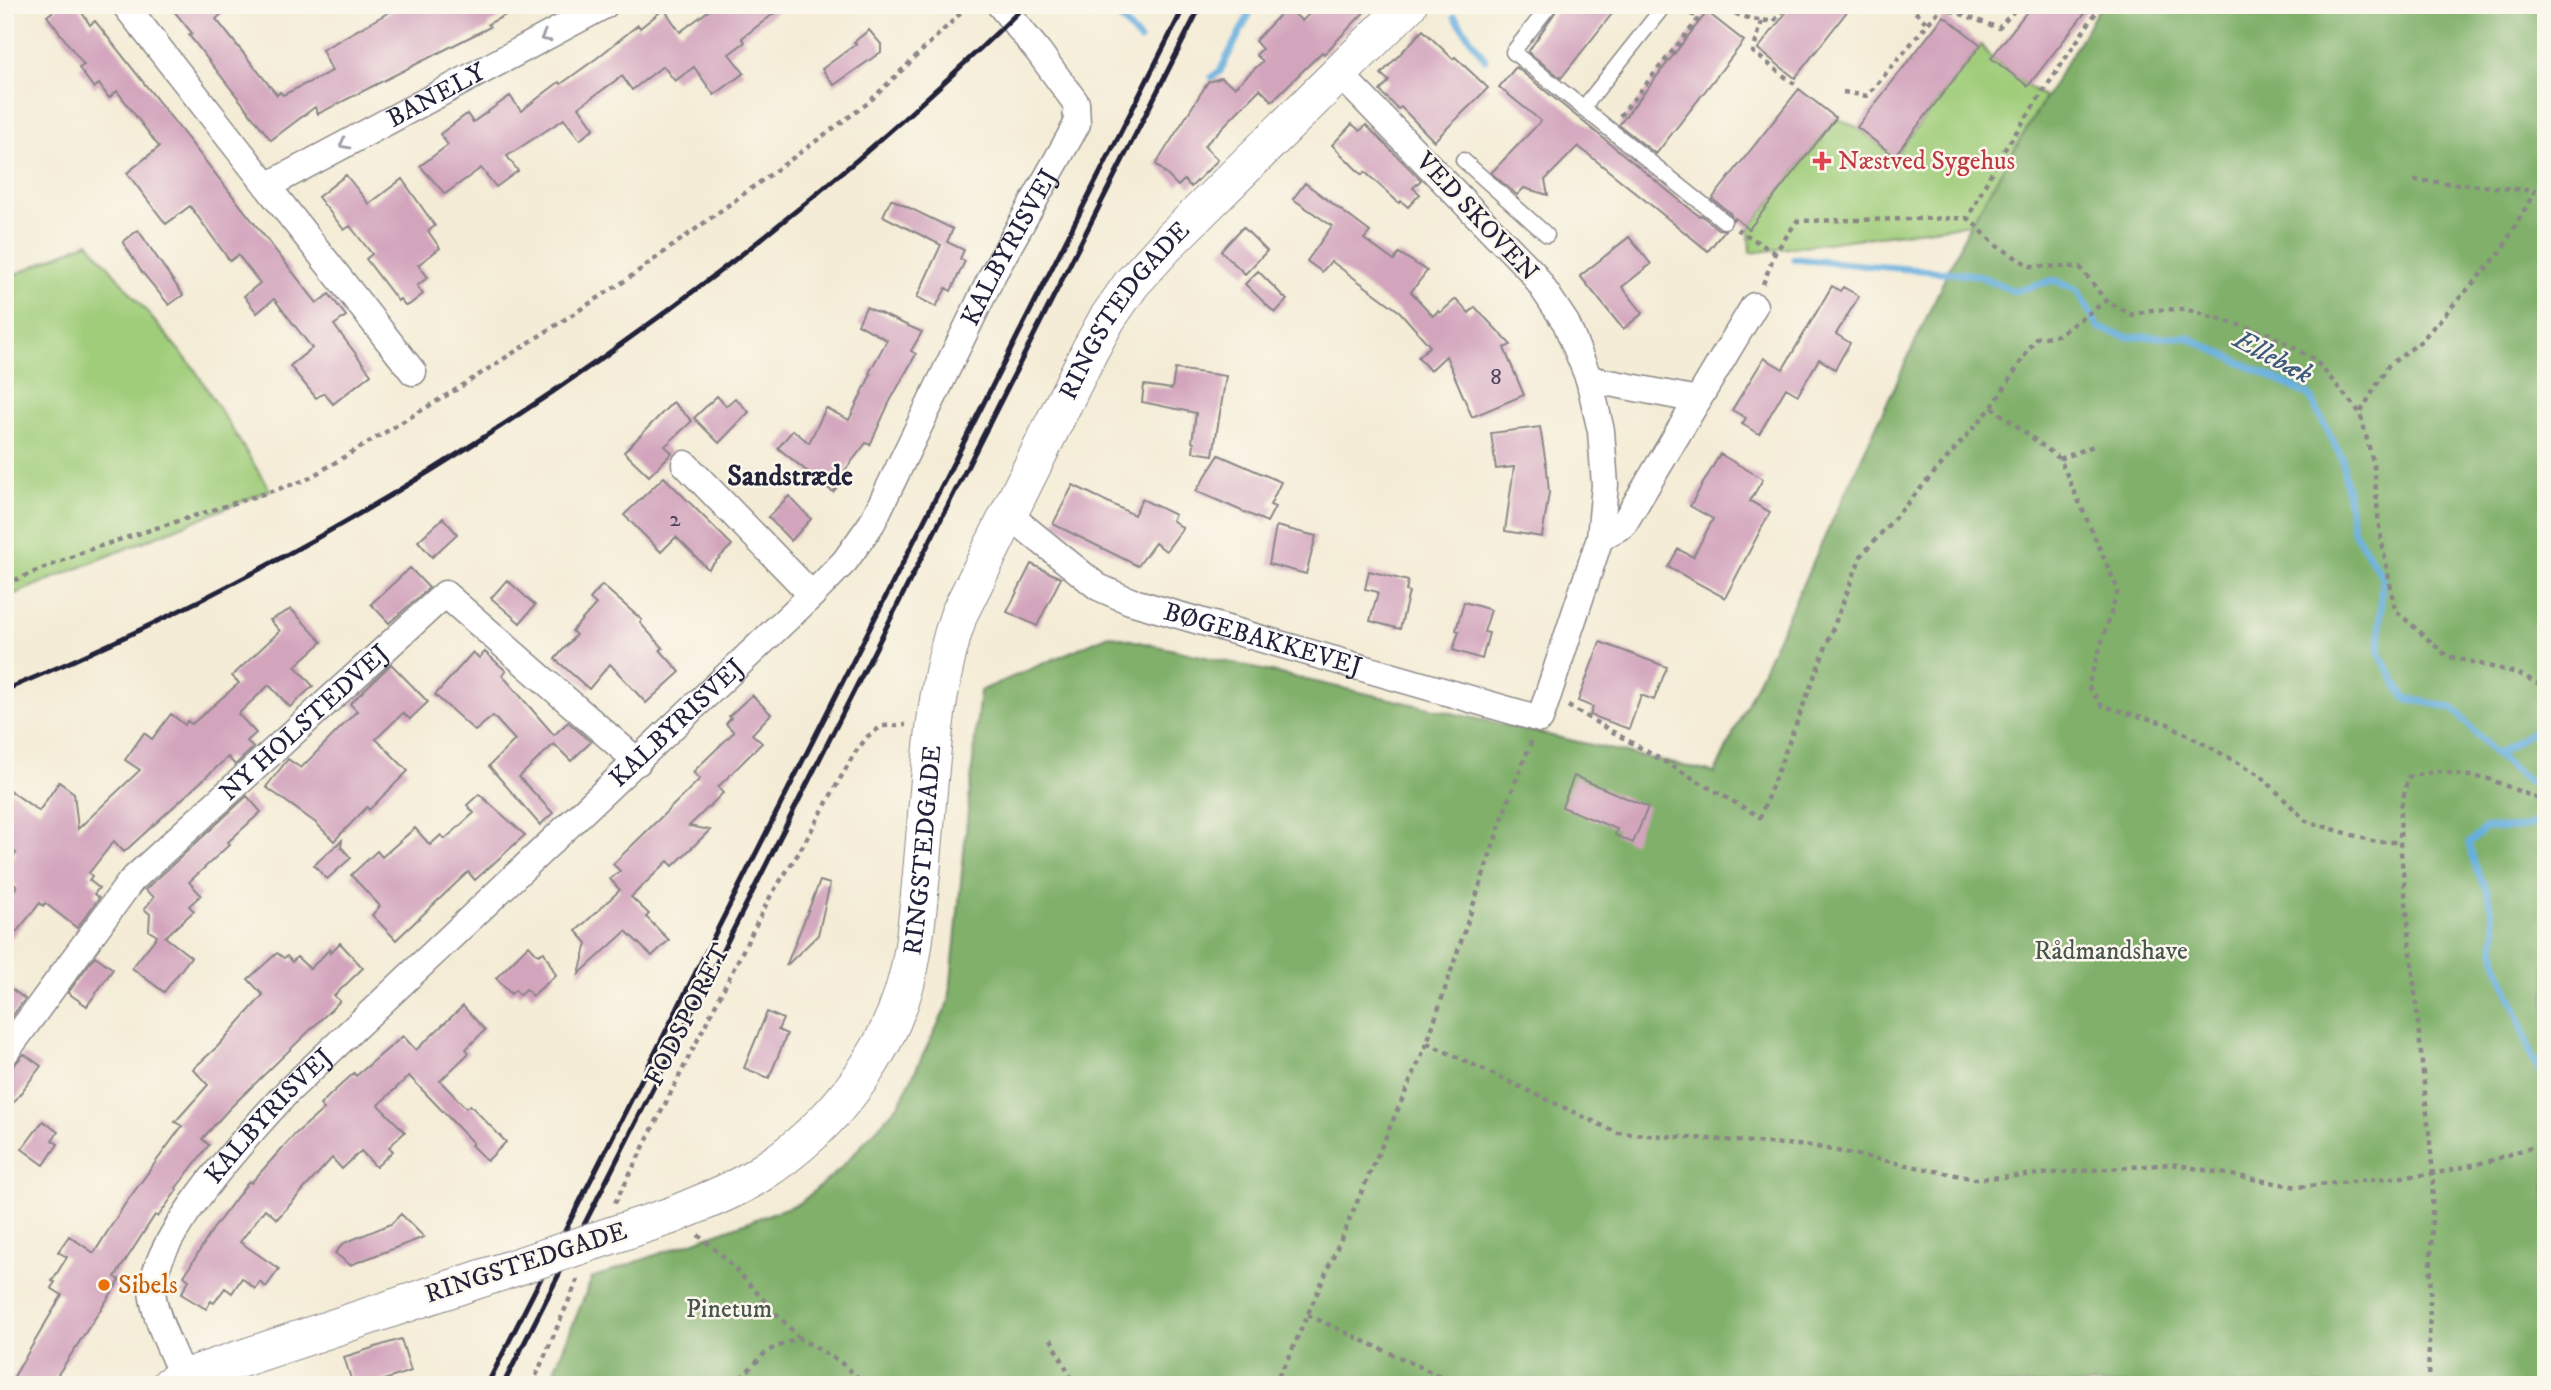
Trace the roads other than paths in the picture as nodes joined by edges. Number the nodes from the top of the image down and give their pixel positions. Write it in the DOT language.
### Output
graph roads {
  1 [pos="125,5"];
  2 [pos="606,5"];
  3 [pos="1000,5"];
  4 [pos="1408,5"];
  5 [pos="1550,5"];
  6 [pos="1664,6"];
  7 [pos="1339,73"];
  8 [pos="1583,108"];
  9 [pos="1463,160"];
  10 [pos="267,186"];
  11 [pos="1724,221"];
  12 [pos="1547,235"];
  13 [pos="1754,306"];
  14 [pos="413,372"];
  15 [pos="1589,379"];
  16 [pos="1698,400"];
  17 [pos="685,464"];
  18 [pos="1008,514"];
  19 [pos="1600,538"];
  20 [pos="812,595"];
  21 [pos="1544,707"];
  22 [pos="638,762"];
  23 [pos="5,1053"];
  24 [pos="180,1383"];
  1 -- 10 [label="street"];
  2 -- 10 [label="street, BANELY, one-way"];
  3 -- 20 [label="street, KALBYRISVEJ"];
  4 -- 7 [label="street, RINGSTEDGADE"];
  5 -- 8 [label="lane"];
  6 -- 8 [label="lane"];
  7 -- 15 [label="street, VED SKOVEN"];
  7 -- 18 [label="street, RINGSTEDGADE"];
  8 -- 11 [label="lane"];
  9 -- 12 [label="lane"];
  10 -- 14 [label="street"];
  13 -- 16 [label="street"];
  15 -- 16 [label="street"];
  15 -- 19 [label="street, VED SKOVEN"];
  16 -- 19 [label="street"];
  17 -- 20 [label="street"];
  18 -- 21 [label="street, BØGEBAKKEVEJ"];
  18 -- 24 [label="street, RINGSTEDGADE, bridge"];
  19 -- 21 [label="street, VED SKOVEN"];
  20 -- 22 [label="street, KALBYRISVEJ"];
  22 -- 23 [label="street, NY HOLSTEDVEJ"];
  22 -- 24 [label="street, KALBYRISVEJ"];
}
